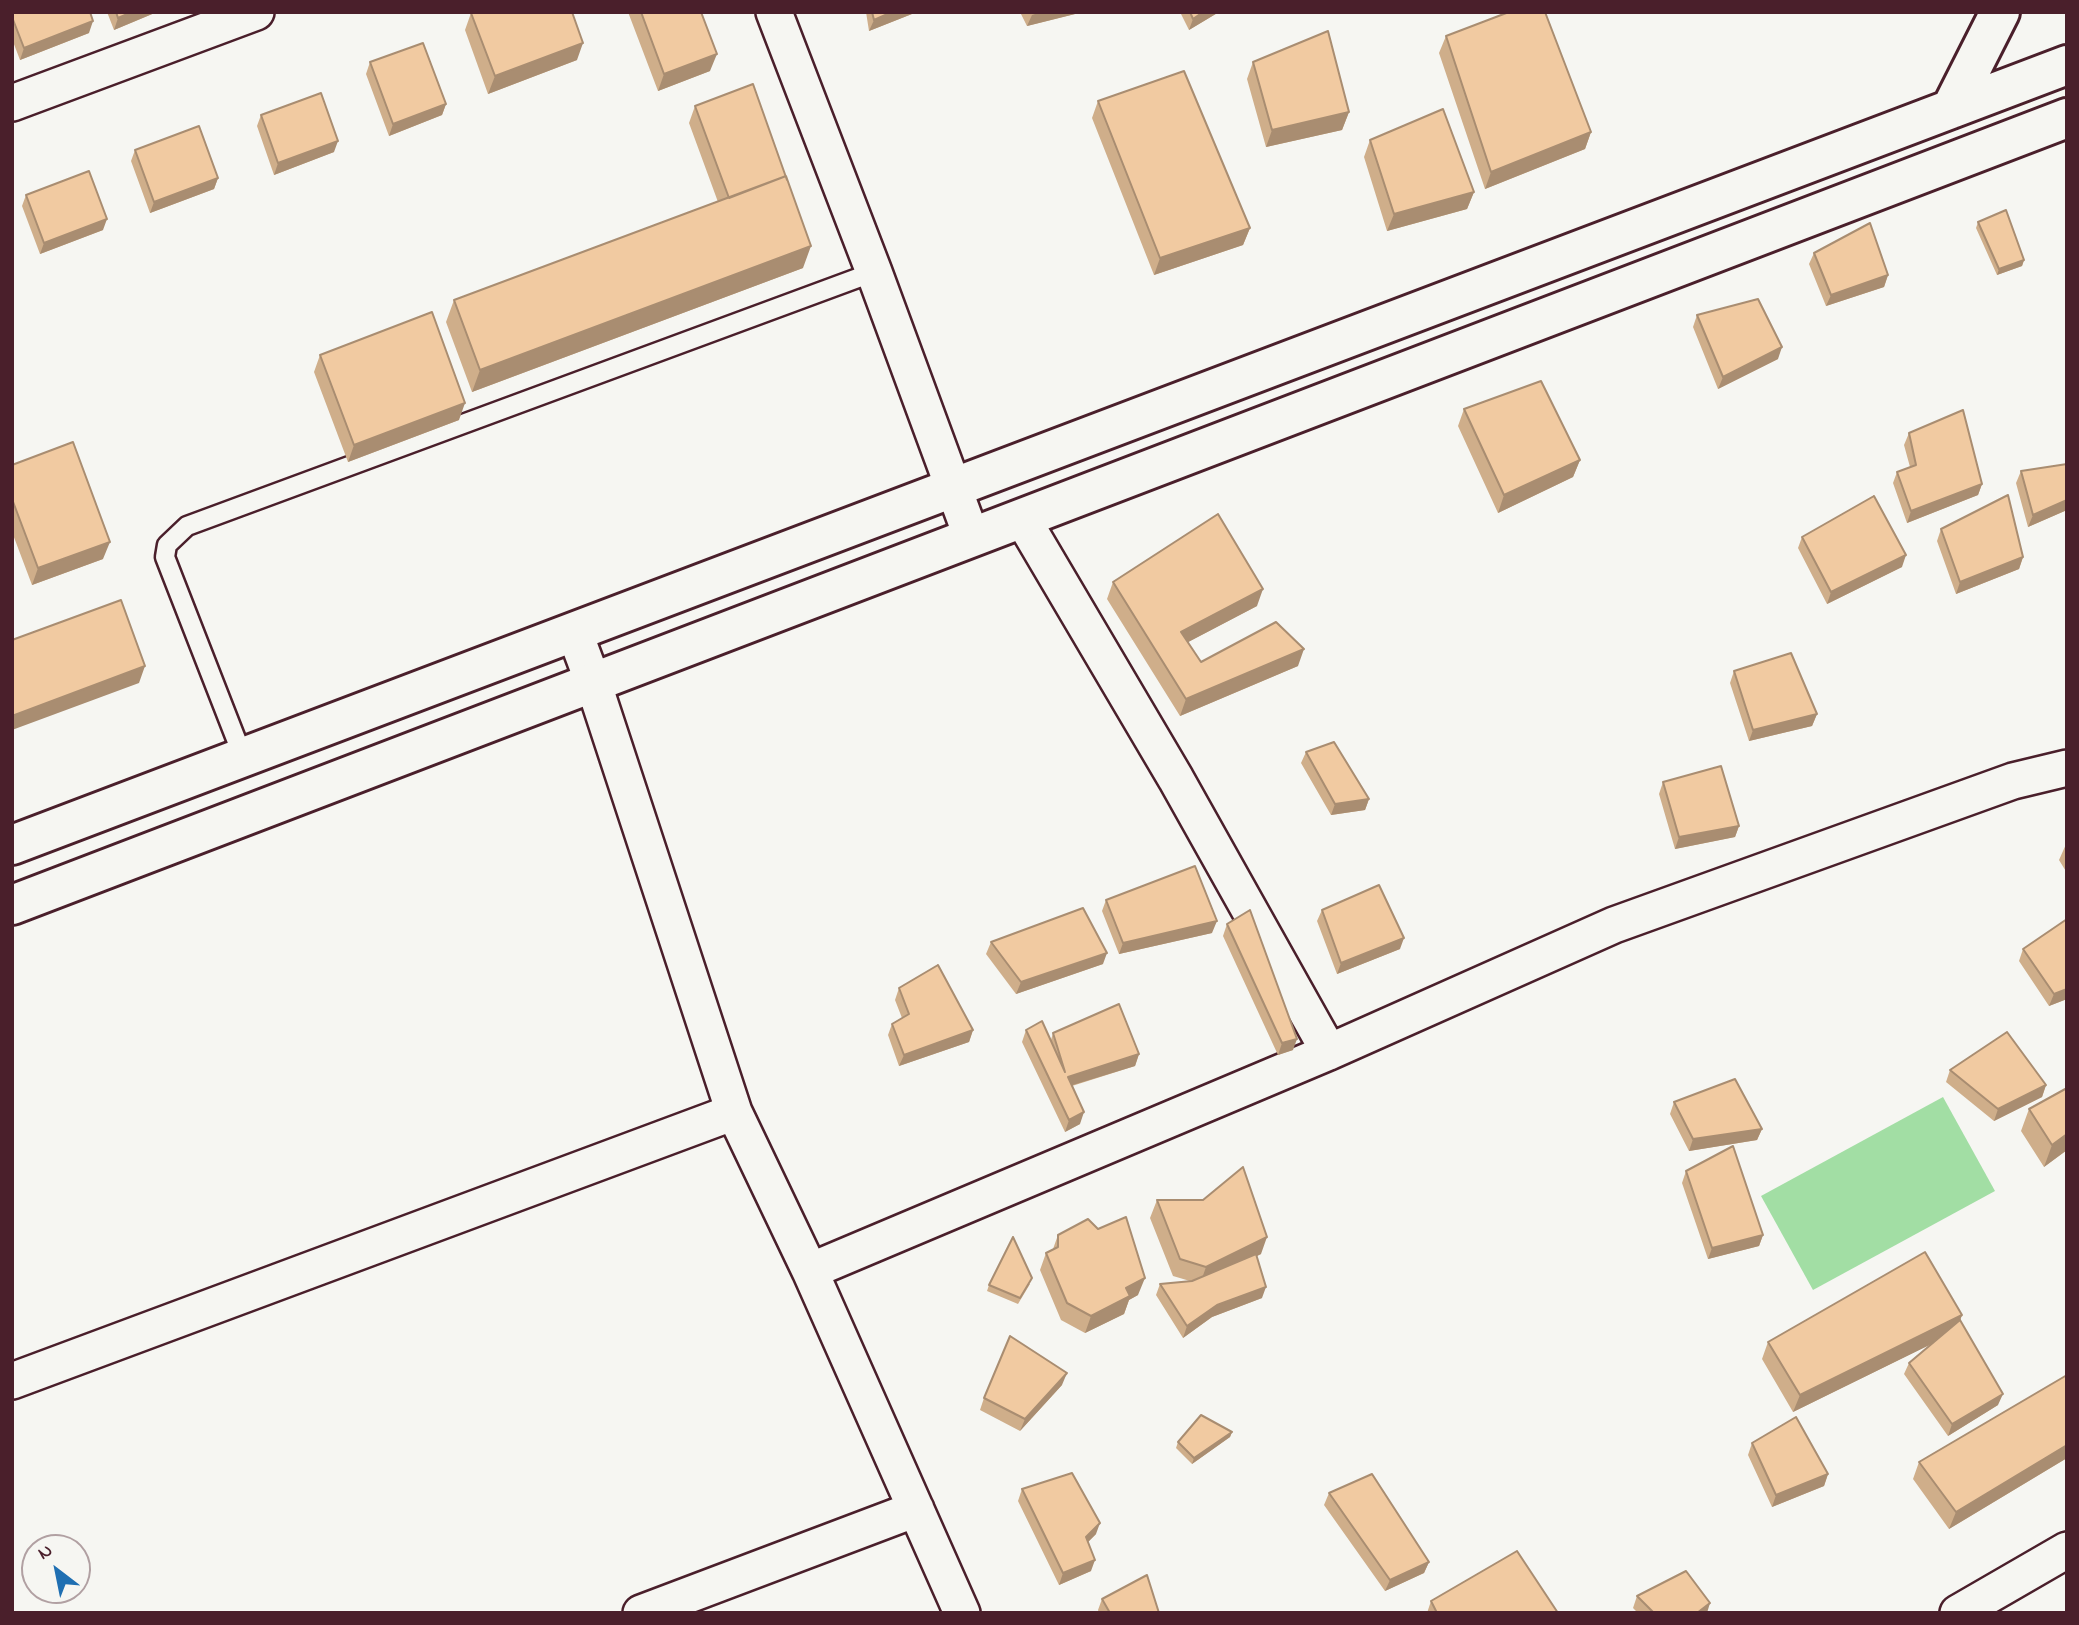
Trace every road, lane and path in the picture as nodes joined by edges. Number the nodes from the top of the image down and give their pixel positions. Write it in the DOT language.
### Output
graph roads {
  1 [pos="257,12"];
  2 [pos="774,12"];
  3 [pos="2000,12"];
  4 [pos="2067,65"];
  5 [pos="12,103"];
  6 [pos="1951,109"];
  7 [pos="2067,118"];
  8 [pos="874,272"];
  9 [pos="952,487"];
  10 [pos="1022,518"];
  11 [pos="972,538"];
  12 [pos="575,631"];
  13 [pos="593,682"];
  14 [pos="243,757"];
  15 [pos="2067,768"];
  16 [pos="12,845"];
  17 [pos="12,905"];
  18 [pos="1329,1052"];
  19 [pos="734,1112"];
  20 [pos="810,1271"];
  21 [pos="12,1381"];
  22 [pos="916,1509"];
  23 [pos="2067,1550"];
  24 [pos="641,1613"];
  25 [pos="962,1613"];
  26 [pos="1958,1613"];
  1 -- 5 [label="street"];
  2 -- 8 [label="street"];
  3 -- 6 [label="street"];
  4 -- 6 [label="street"];
  6 -- 9 [label="street"];
  7 -- 10 [label="street"];
  8 -- 9 [label="street"];
  8 -- 14 [label="lane"];
  9 -- 11 [label="street"];
  9 -- 12 [label="street"];
  10 -- 11 [label="street"];
  10 -- 18 [label="street"];
  11 -- 13 [label="street"];
  12 -- 13 [label="street"];
  12 -- 14 [label="street"];
  13 -- 17 [label="street"];
  13 -- 19 [label="street"];
  14 -- 16 [label="street"];
  15 -- 18 [label="street"];
  18 -- 20 [label="street"];
  19 -- 20 [label="street"];
  19 -- 21 [label="street"];
  20 -- 22 [label="street"];
  22 -- 24 [label="street"];
  22 -- 25 [label="street"];
  23 -- 26 [label="street"];
}
